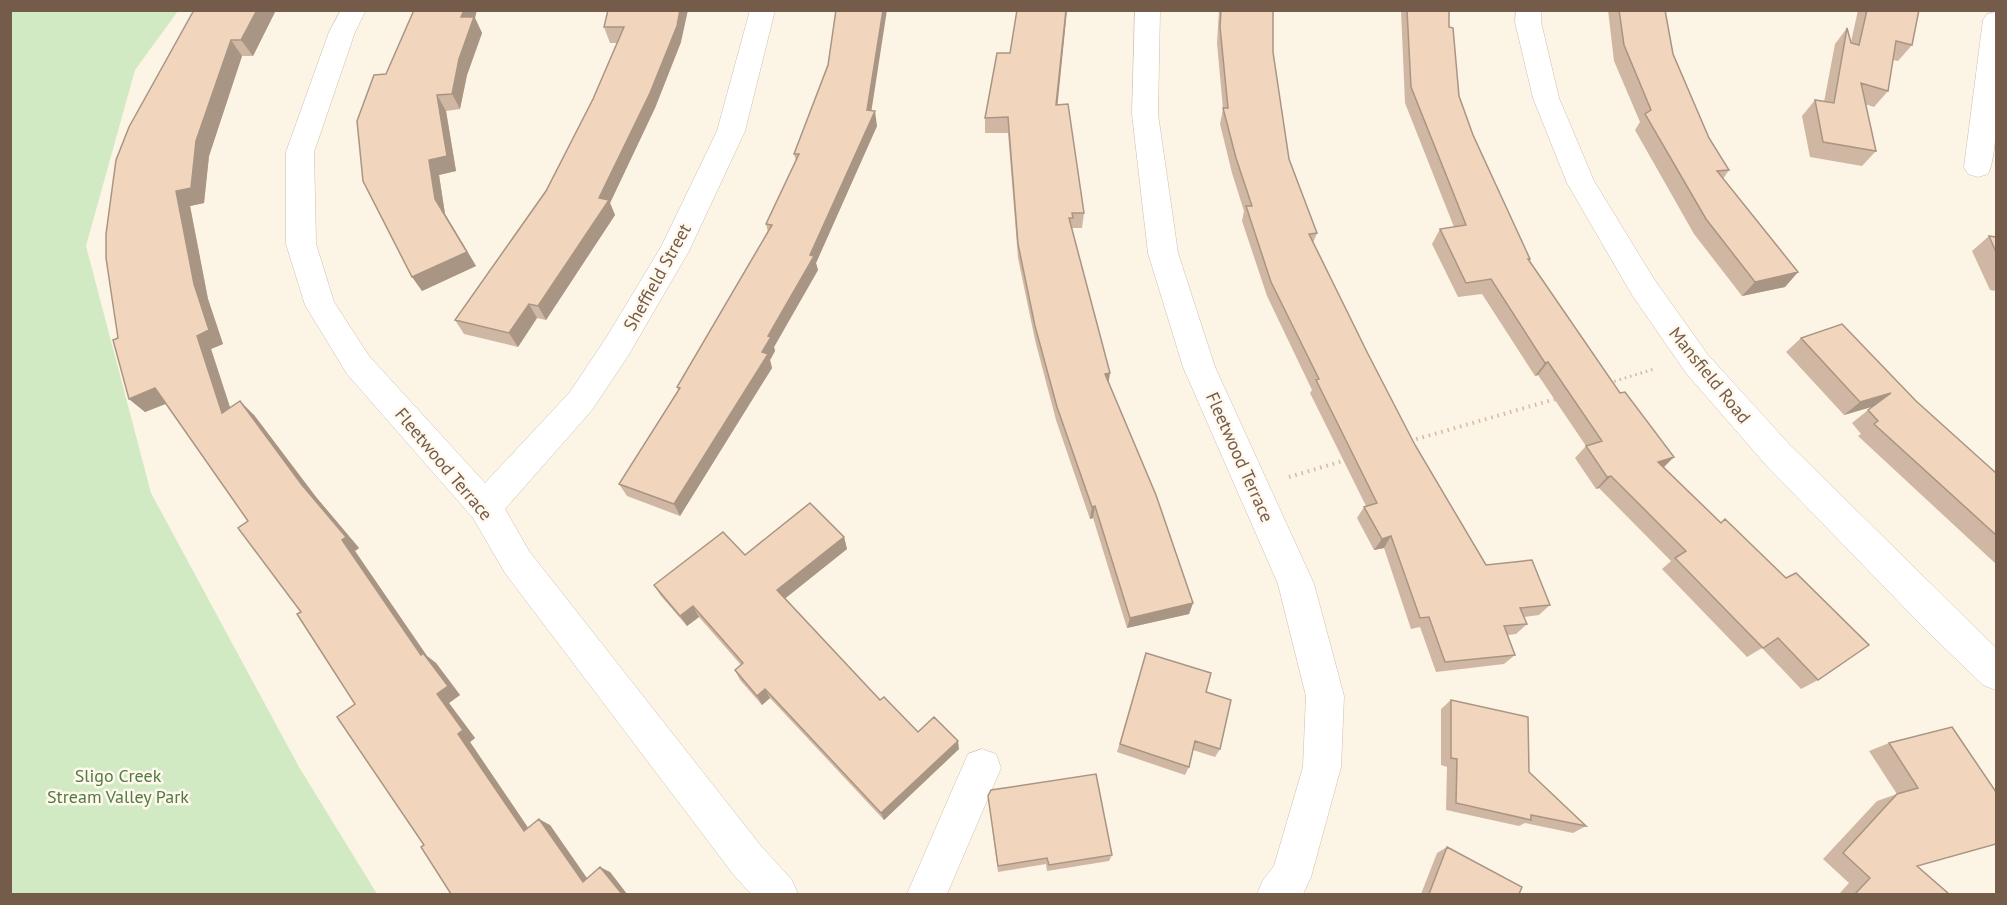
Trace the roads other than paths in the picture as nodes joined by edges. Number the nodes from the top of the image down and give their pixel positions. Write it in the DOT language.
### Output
graph roads {
  1 [pos="354,10"];
  2 [pos="763,10"];
  3 [pos="1148,10"];
  4 [pos="1529,10"];
  5 [pos="1996,20"];
  6 [pos="1978,167"];
  7 [pos="484,507"];
  8 [pos="1996,672"];
  9 [pos="982,768"];
  10 [pos="778,894"];
  11 [pos="927,894"];
  12 [pos="1276,894"];
  1 -- 7 [label="street, Fleetwood Terrace"];
  2 -- 7 [label="street, Sheffield Street"];
  3 -- 12 [label="street, Fleetwood Terrace"];
  4 -- 8 [label="street, Mansfield Road"];
  5 -- 6 [label="street"];
  7 -- 10 [label="street, Fleetwood Terrace"];
  9 -- 11 [label="street"];
}
